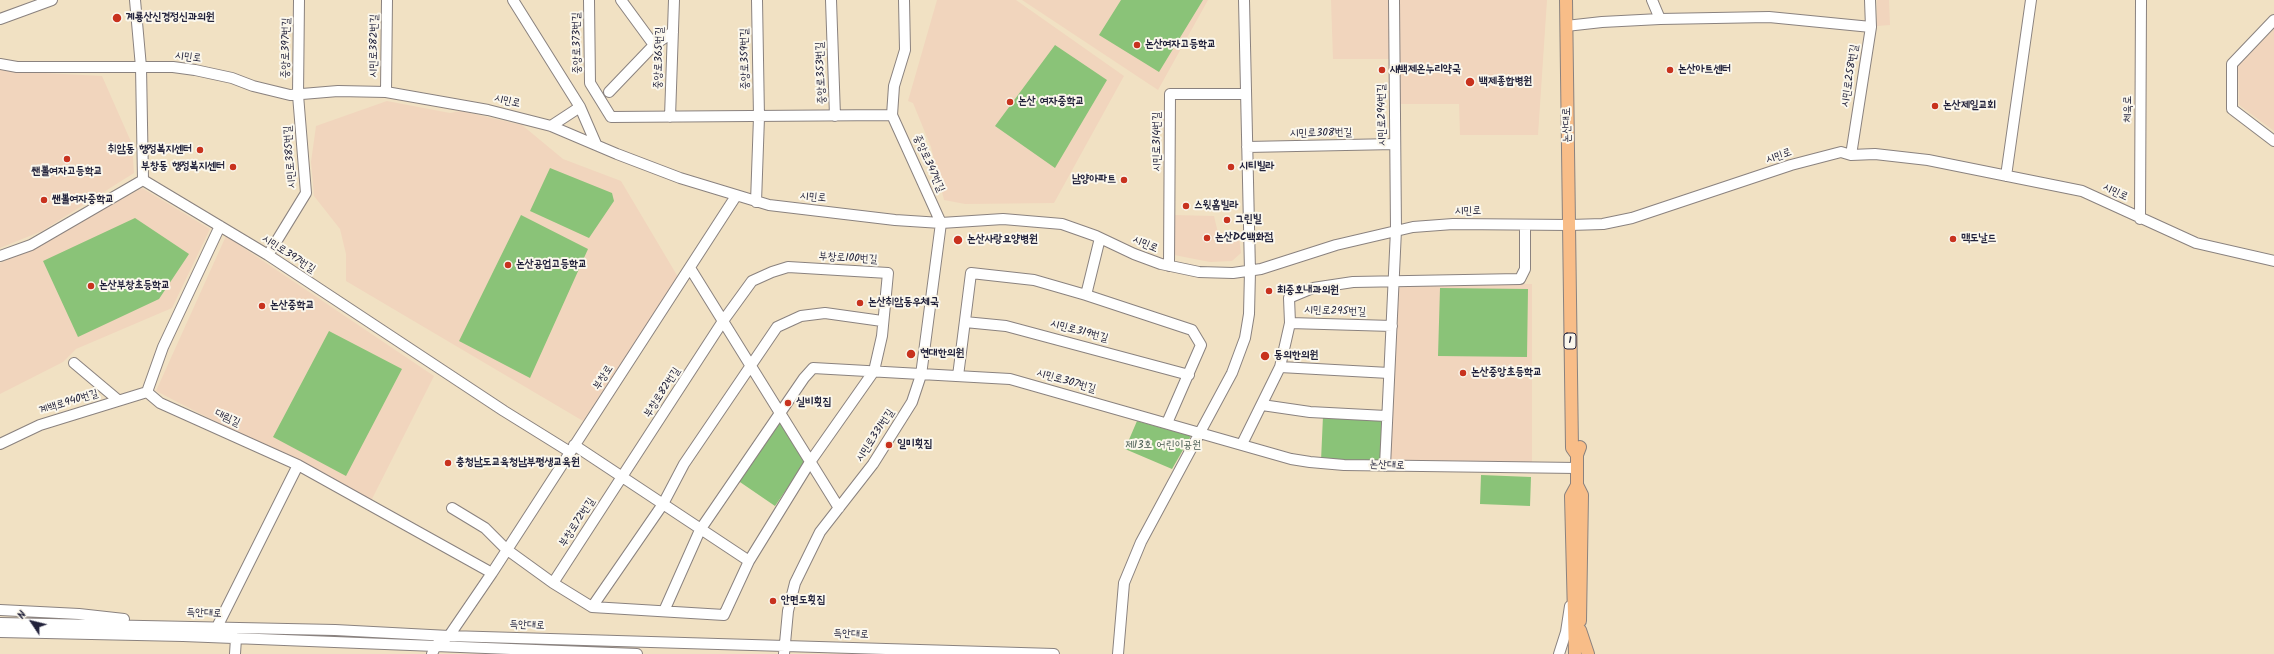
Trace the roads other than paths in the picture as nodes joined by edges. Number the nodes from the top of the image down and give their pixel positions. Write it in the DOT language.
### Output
graph roads {
  1 [pos="52,0"];
  2 [pos="136,0"];
  3 [pos="299,0"];
  4 [pos="387,0"];
  5 [pos="513,0"];
  6 [pos="589,0"];
  7 [pos="620,0"];
  8 [pos="674,0"];
  9 [pos="757,0"];
  10 [pos="831,0"];
  11 [pos="904,0"];
  12 [pos="1244,0"];
  13 [pos="1394,0"];
  14 [pos="1566,0"];
  15 [pos="1652,0"];
  16 [pos="1870,0"];
  17 [pos="2031,0"];
  18 [pos="2142,0"];
  19 [pos="0,19"];
  20 [pos="1660,19"];
  21 [pos="2274,20"];
  22 [pos="1566,26"];
  23 [pos="1871,27"];
  24 [pos="673,32"];
  25 [pos="654,45"];
  26 [pos="0,64"];
  27 [pos="141,67"];
  28 [pos="386,92"];
  29 [pos="609,92"];
  30 [pos="1246,94"];
  31 [pos="298,95"];
  32 [pos="580,107"];
  33 [pos="892,114"];
  34 [pos="670,116"];
  35 [pos="835,116"];
  36 [pos="759,117"];
  37 [pos="551,126"];
  38 [pos="2274,141"];
  39 [pos="596,144"];
  40 [pos="1395,144"];
  41 [pos="1247,147"];
  42 [pos="1851,155"];
  43 [pos="2006,176"];
  44 [pos="143,180"];
  45 [pos="736,196"];
  46 [pos="756,202"];
  47 [pos="2140,219"];
  48 [pos="941,223"];
  49 [pos="1525,225"];
  50 [pos="1570,225"];
  51 [pos="220,226"];
  52 [pos="1396,230"];
  53 [pos="1100,238"];
  54 [pos="268,255"];
  55 [pos="0,256"];
  56 [pos="2274,261"];
  57 [pos="1169,266"];
  58 [pos="690,268"];
  59 [pos="1250,271"];
  60 [pos="1394,282"];
  61 [pos="1086,295"];
  62 [pos="882,321"];
  63 [pos="723,322"];
  64 [pos="965,322"];
  65 [pos="1290,323"];
  66 [pos="1392,326"];
  67 [pos="74,363"];
  68 [pos="750,364"];
  69 [pos="1280,367"];
  70 [pos="874,371"];
  71 [pos="1389,372"];
  72 [pos="921,375"];
  73 [pos="1189,375"];
  74 [pos="958,376"];
  75 [pos="148,392"];
  76 [pos="118,400"];
  77 [pos="1262,405"];
  78 [pos="780,412"];
  79 [pos="1386,416"];
  80 [pos="1167,423"];
  81 [pos="1201,432"];
  82 [pos="0,444"];
  83 [pos="1242,444"];
  84 [pos="572,448"];
  85 [pos="810,462"];
  86 [pos="298,465"];
  87 [pos="1385,466"];
  88 [pos="1577,468"];
  89 [pos="622,477"];
  90 [pos="1577,485"];
  91 [pos="663,504"];
  92 [pos="452,508"];
  93 [pos="839,508"];
  94 [pos="700,530"];
  95 [pos="506,550"];
  96 [pos="748,561"];
  97 [pos="492,573"];
  98 [pos="553,582"];
  99 [pos="1572,590"];
  100 [pos="592,607"];
  101 [pos="0,610"];
  102 [pos="664,611"];
  103 [pos="0,623"];
  104 [pos="217,627"];
  105 [pos="1580,630"];
  106 [pos="183,631"];
  107 [pos="0,632"];
  108 [pos="449,636"];
  109 [pos="0,637"];
  110 [pos="236,638"];
  111 [pos="434,650"];
  112 [pos="785,650"];
  113 [pos="235,654"];
  114 [pos="637,654"];
  115 [pos="1054,654"];
  116 [pos="1118,654"];
  117 [pos="1559,654"];
  118 [pos="1576,654"];
  119 [pos="1588,654"];
  1 -- 19 [label="street"];
  2 -- 27 [label="street"];
  3 -- 31 [label="street, 중앙로397번길"];
  4 -- 28 [label="street, 시민로382번길"];
  5 -- 32 [label="street"];
  6 -- 34 [label="street, 중앙로373번길"];
  7 -- 25 [label="street"];
  8 -- 24 [label="street, 중앙로365번길"];
  9 -- 36 [label="street, 중앙로359번길"];
  10 -- 35 [label="street, 중앙로353번길"];
  11 -- 33 [label="street, 중앙로347번길"];
  12 -- 30 [label="street"];
  13 -- 40 [label="street, 시민로294번길"];
  14 -- 22 [label="main road, 논산대로 / 1"];
  15 -- 20 [label="street"];
  16 -- 23 [label="street, 시민로258번길"];
  17 -- 43 [label="street"];
  18 -- 47 [label="street, 체육로"];
  20 -- 22 [label="street"];
  20 -- 23 [label="street"];
  21 -- 38 [label="street"];
  22 -- 50 [label="main road, 논산대로 / 1"];
  23 -- 42 [label="street, 시민로258번길"];
  24 -- 25 [label="street"];
  24 -- 34 [label="street, 중앙로365번길"];
  25 -- 29 [label="street"];
  26 -- 27 [label="street, 시민로"];
  27 -- 31 [label="street, 시민로"];
  27 -- 44 [label="street"];
  28 -- 31 [label="street, 시민로"];
  28 -- 37 [label="street, 시민로"];
  30 -- 41 [label="street"];
  30 -- 57 [label="street, 시민로314번길"];
  31 -- 54 [label="street, 시민로385번길"];
  32 -- 37 [label="street"];
  32 -- 39 [label="street"];
  33 -- 35 [label="street"];
  33 -- 48 [label="street, 중앙로347번길"];
  34 -- 36 [label="street"];
  35 -- 36 [label="street, 중앙로353번길"];
  36 -- 46 [label="street, 중앙로359번길"];
  37 -- 39 [label="street, 시민로"];
  39 -- 45 [label="street, 시민로"];
  40 -- 41 [label="street, 시민로308번길"];
  40 -- 52 [label="street, 시민로294번길"];
  41 -- 59 [label="street"];
  42 -- 43 [label="street, 시민로"];
  42 -- 50 [label="street, 시민로"];
  43 -- 47 [label="street, 시민로"];
  44 -- 51 [label="street, 시민로397번길"];
  44 -- 55 [label="street"];
  45 -- 46 [label="street, 시민로"];
  45 -- 58 [label="street, 부창로"];
  46 -- 48 [label="street, 시민로"];
  47 -- 56 [label="street, 시민로"];
  48 -- 53 [label="street, 시민로"];
  48 -- 72 [label="street, 시민로331번길"];
  49 -- 50 [label="street, 시민로"];
  49 -- 52 [label="street, 시민로"];
  49 -- 60 [label="street, 시민로295번길"];
  50 -- 88 [label="main road, 논산대로 / 1"];
  51 -- 54 [label="street, 시민로397번길"];
  51 -- 75 [label="street"];
  52 -- 59 [label="street, 시민로"];
  52 -- 60 [label="street"];
  53 -- 57 [label="street, 시민로"];
  53 -- 61 [label="street"];
  54 -- 84 [label="street, 시민로397번길"];
  57 -- 59 [label="street, 시민로"];
  58 -- 63 [label="street"];
  58 -- 84 [label="street, 부창로"];
  59 -- 81 [label="street"];
  60 -- 65 [label="street, 시민로295번길"];
  60 -- 66 [label="street"];
  61 -- 64 [label="street"];
  61 -- 73 [label="street"];
  62 -- 63 [label="street, 부창로100번길"];
  62 -- 68 [label="street"];
  62 -- 70 [label="street"];
  63 -- 68 [label="street"];
  63 -- 89 [label="street, 부창로82번길"];
  64 -- 73 [label="street, 시민로319번길"];
  64 -- 74 [label="street"];
  65 -- 66 [label="street, 시민로295번길"];
  65 -- 69 [label="street"];
  66 -- 71 [label="street"];
  67 -- 76 [label="street"];
  68 -- 78 [label="street"];
  68 -- 91 [label="street"];
  69 -- 71 [label="street"];
  69 -- 77 [label="street"];
  70 -- 72 [label="street"];
  70 -- 78 [label="street"];
  70 -- 85 [label="street"];
  71 -- 79 [label="street"];
  72 -- 74 [label="street, 시민로307번길"];
  72 -- 93 [label="street, 시민로331번길"];
  73 -- 80 [label="street"];
  74 -- 80 [label="street, 시민로307번길"];
  75 -- 76 [label="street, 계백로940번길"];
  75 -- 86 [label="street, 대림길"];
  76 -- 82 [label="street, 계백로940번길"];
  77 -- 79 [label="street"];
  77 -- 83 [label="street"];
  78 -- 85 [label="street"];
  78 -- 94 [label="street"];
  79 -- 87 [label="street"];
  80 -- 81 [label="street, 시민로307번길"];
  81 -- 83 [label="street, 논산대로"];
  81 -- 116 [label="street"];
  83 -- 87 [label="street, 논산대로"];
  84 -- 89 [label="street"];
  84 -- 95 [label="street, 부창로"];
  85 -- 93 [label="street"];
  85 -- 96 [label="street"];
  86 -- 97 [label="street"];
  86 -- 104 [label="street"];
  87 -- 88 [label="street, 논산대로"];
  88 -- 90 [label="main road, 논산대로 / 1"];
  89 -- 91 [label="street"];
  89 -- 98 [label="street, 부창로72번길"];
  90 -- 99 [label="main road, 논산대로 / 1"];
  90 -- 105 [label="main road, 논산대로 / 1"];
  91 -- 94 [label="street"];
  91 -- 100 [label="street"];
  92 -- 95 [label="street"];
  93 -- 112 [label="street, 시민로331번길"];
  94 -- 96 [label="street"];
  94 -- 102 [label="street"];
  95 -- 97 [label="street, 부창로"];
  95 -- 98 [label="street"];
  96 -- 102 [label="street"];
  97 -- 108 [label="street, 부창로"];
  98 -- 100 [label="street"];
  99 -- 117 [label="street"];
  99 -- 118 [label="main road, 논산대로 / 1"];
  100 -- 102 [label="street"];
  101 -- 106 [label="street"];
  103 -- 106 [label="street, 득안대로"];
  104 -- 106 [label="street, 득안대로"];
  104 -- 108 [label="street, 득안대로"];
  105 -- 118 [label="main road, 논산대로 / 1"];
  105 -- 119 [label="main road, 1"];
  106 -- 107 [label="street, 득안대로"];
  106 -- 109 [label="street"];
  106 -- 110 [label="street, 득안대로"];
  108 -- 111 [label="street, 부창로"];
  108 -- 112 [label="street, 득안대로"];
  110 -- 111 [label="street, 득안대로"];
  110 -- 113 [label="street"];
  111 -- 114 [label="street, 득안대로"];
  112 -- 115 [label="street, 득안대로"];
}
